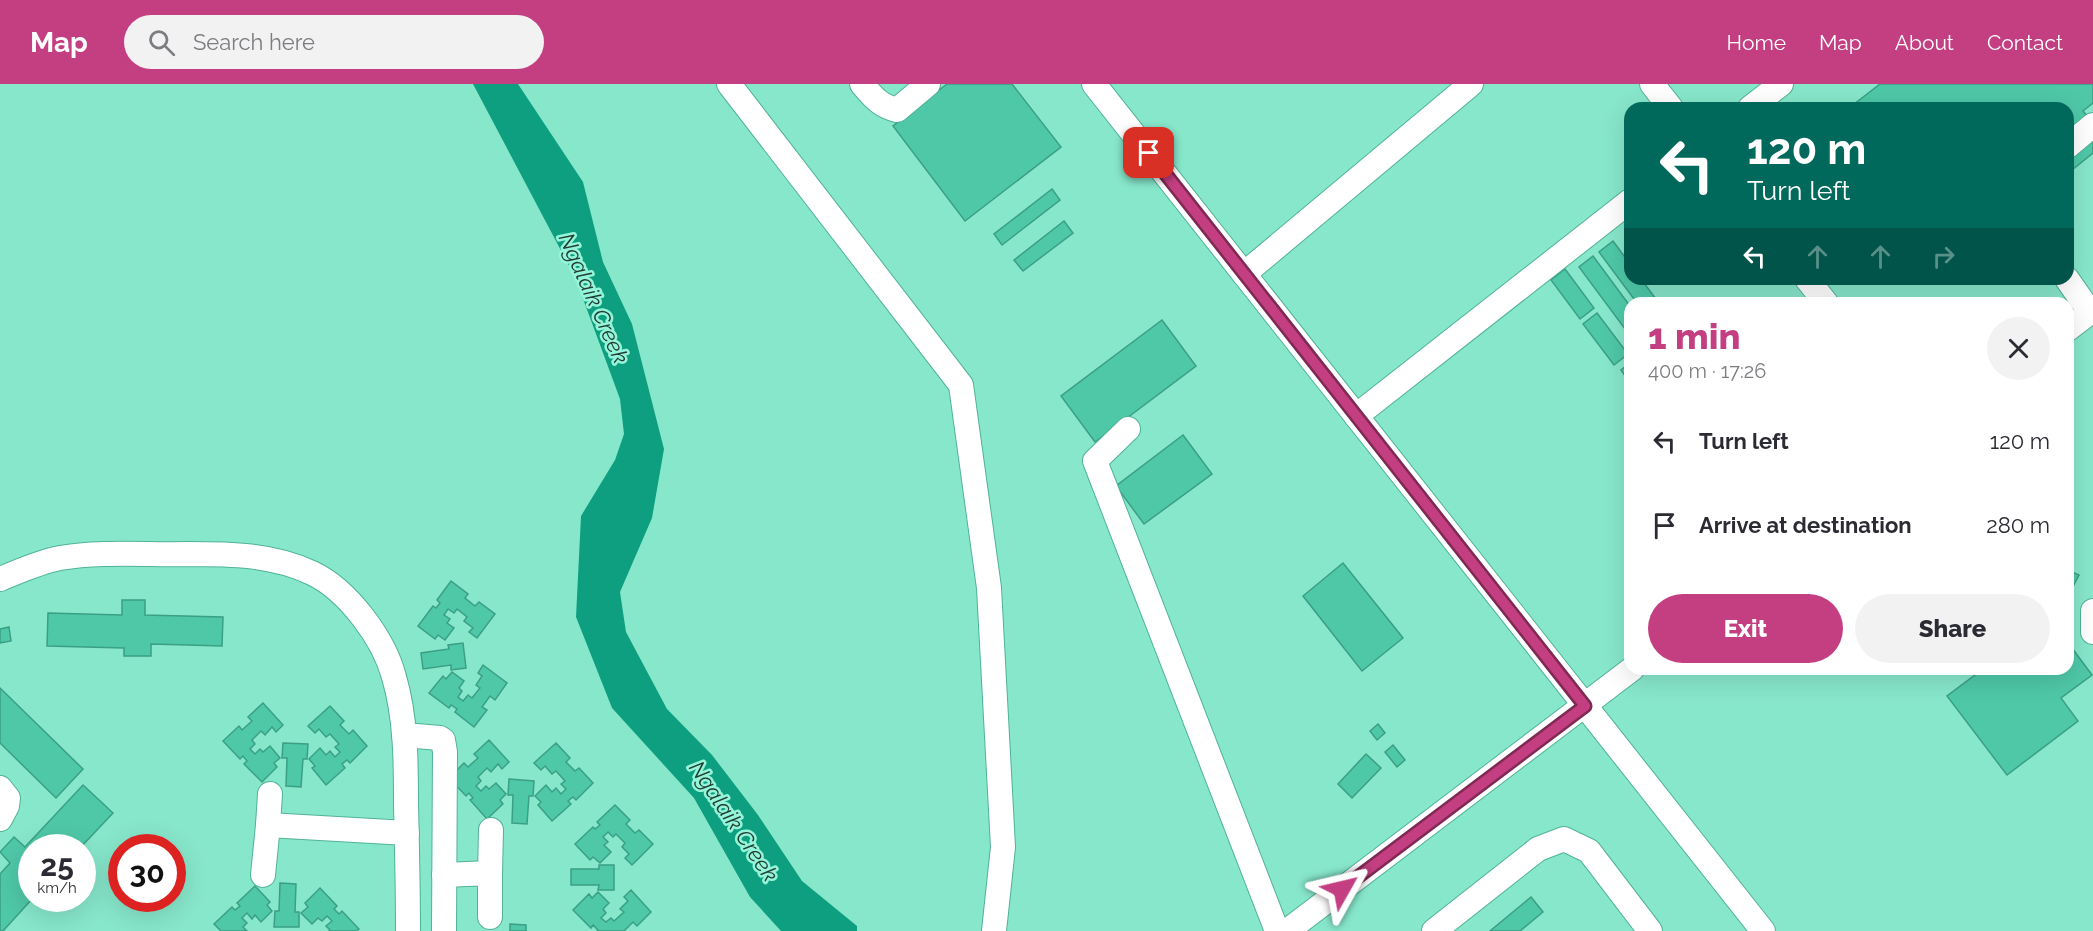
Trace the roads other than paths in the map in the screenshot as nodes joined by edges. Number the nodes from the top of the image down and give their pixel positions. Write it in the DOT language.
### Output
graph roads {
  1 [pos="729,84"];
  2 [pos="862,84"];
  3 [pos="928,84"];
  4 [pos="1094,84"];
  5 [pos="1471,84"];
  6 [pos="1652,84"];
  7 [pos="1781,84"];
  8 [pos="1666,102"];
  9 [pos="1758,102"];
  10 [pos="2093,125"];
  11 [pos="2074,141"];
  12 [pos="1624,206"];
  13 [pos="1244,274"];
  14 [pos="1812,285"];
  15 [pos="2072,285"];
  16 [pos="1821,297"];
  17 [pos="2092,311"];
  18 [pos="2074,324"];
  19 [pos="1356,416"];
  20 [pos="1128,429"];
  21 [pos="0,579"];
  22 [pos="2093,611"];
  23 [pos="2093,632"];
  24 [pos="1624,675"];
  25 [pos="1585,706"];
  26 [pos="404,735"];
  27 [pos="0,788"];
  28 [pos="270,794"];
  29 [pos="0,819"];
  30 [pos="268,825"];
  31 [pos="491,830"];
  32 [pos="407,833"];
  33 [pos="490,873"];
  34 [pos="444,874"];
  35 [pos="263,875"];
  36 [pos="490,917"];
  37 [pos="408,931"];
  38 [pos="444,931"];
  39 [pos="994,931"];
  40 [pos="1277,931"];
  41 [pos="1287,931"];
  42 [pos="1434,931"];
  43 [pos="1650,931"];
  44 [pos="1763,931"];
  1 -- 39 [label="street"];
  2 -- 3 [label="street"];
  4 -- 13 [label="street"];
  5 -- 13 [label="street"];
  6 -- 8 [label="street"];
  7 -- 9 [label="street"];
  10 -- 11 [label="street"];
  12 -- 19 [label="street"];
  13 -- 19 [label="street"];
  14 -- 16 [label="street"];
  15 -- 17 [label="street"];
  17 -- 18 [label="street"];
  19 -- 25 [label="street"];
  20 -- 40 [label="street"];
  21 -- 26 [label="street"];
  22 -- 23 [label="street"];
  24 -- 25 [label="street"];
  25 -- 41 [label="street"];
  25 -- 44 [label="street"];
  26 -- 32 [label="street"];
  26 -- 34 [label="street"];
  27 -- 29 [label="street"];
  28 -- 30 [label="street"];
  30 -- 32 [label="street"];
  30 -- 35 [label="street"];
  31 -- 33 [label="street"];
  32 -- 37 [label="street"];
  33 -- 34 [label="street"];
  33 -- 36 [label="street"];
  34 -- 38 [label="street"];
  42 -- 43 [label="street"];
}
